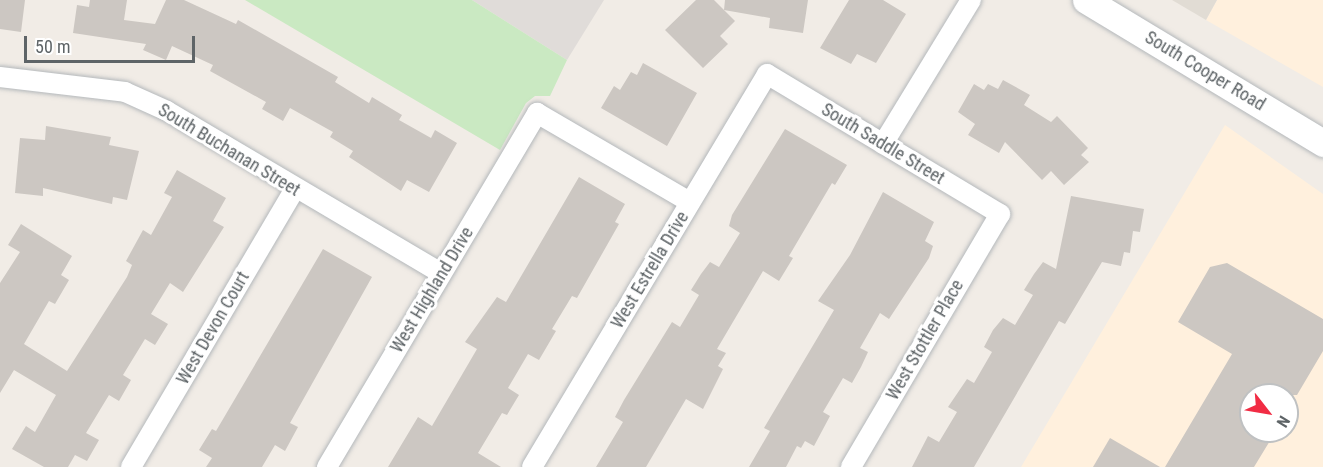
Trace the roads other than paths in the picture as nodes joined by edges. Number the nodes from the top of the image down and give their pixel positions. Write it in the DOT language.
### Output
graph roads {
  1 [pos="972,0"];
  2 [pos="1086,0"];
  3 [pos="766,74"];
  4 [pos="0,77"];
  5 [pos="1323,143"];
  6 [pos="883,144"];
  7 [pos="295,189"];
  8 [pos="690,202"];
  9 [pos="1000,214"];
  10 [pos="441,273"];
  11 [pos="131,467"];
  12 [pos="327,467"];
  13 [pos="532,467"];
  14 [pos="851,467"];
  1 -- 6 [label="street"];
  2 -- 5 [label="main road, South Cooper Road"];
  3 -- 6 [label="street, South Saddle Street"];
  3 -- 8 [label="street, West Estrella Drive"];
  4 -- 7 [label="street, South Buchanan Street"];
  6 -- 9 [label="street, South Saddle Street"];
  7 -- 10 [label="street, South Buchanan Street"];
  7 -- 11 [label="street, West Devon Court"];
  8 -- 10 [label="street, West Highland Drive"];
  8 -- 13 [label="street, West Estrella Drive"];
  9 -- 14 [label="street, West Stottler Place"];
  10 -- 12 [label="street, West Highland Drive"];
}
